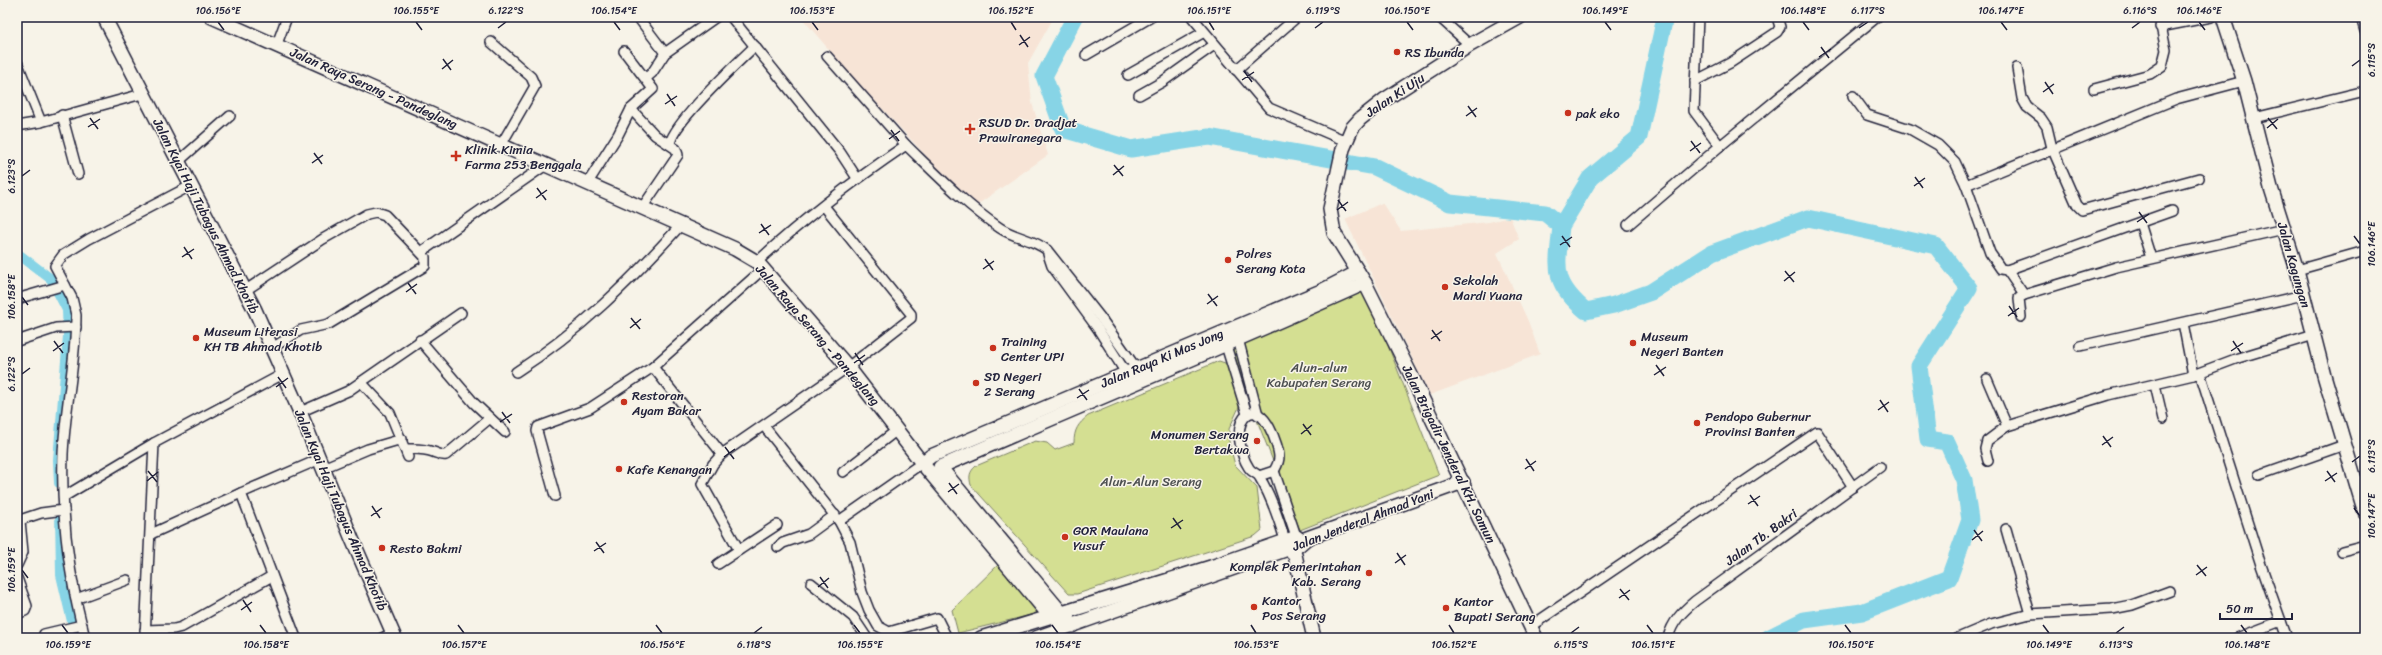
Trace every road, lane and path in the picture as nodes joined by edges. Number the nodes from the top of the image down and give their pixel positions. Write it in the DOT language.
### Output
graph roads {
  1 [pos="104,17"];
  2 [pos="212,17"];
  3 [pos="287,17"];
  4 [pos="716,17"];
  5 [pos="731,17"];
  6 [pos="1151,17"];
  7 [pos="1192,17"];
  8 [pos="1297,17"];
  9 [pos="1439,17"];
  10 [pos="1520,17"];
  11 [pos="1698,17"];
  12 [pos="1777,17"];
  13 [pos="1877,17"];
  14 [pos="2159,17"];
  15 [pos="2211,17"];
  16 [pos="2223,17"];
  17 [pos="2361,17"];
  18 [pos="640,20"];
  19 [pos="2160,27"];
  20 [pos="2365,31"];
  21 [pos="1204,32"];
  22 [pos="491,42"];
  23 [pos="277,44"];
  24 [pos="1214,45"];
  25 [pos="1470,45"];
  26 [pos="755,46"];
  27 [pos="624,51"];
  28 [pos="665,53"];
  29 [pos="1086,55"];
  30 [pos="827,56"];
  31 [pos="17,62"];
  32 [pos="2017,68"];
  33 [pos="1236,70"];
  34 [pos="1128,75"];
  35 [pos="646,78"];
  36 [pos="1695,81"];
  37 [pos="2244,81"];
  38 [pos="2094,89"];
  39 [pos="2365,90"];
  40 [pos="142,94"];
  41 [pos="1139,95"];
  42 [pos="1853,96"];
  43 [pos="631,109"];
  44 [pos="62,115"];
  45 [pos="230,116"];
  46 [pos="2254,118"];
  47 [pos="41,122"];
  48 [pos="17,126"];
  49 [pos="670,144"];
  50 [pos="501,145"];
  51 [pos="906,145"];
  52 [pos="1344,145"];
  53 [pos="1720,146"];
  54 [pos="2052,148"];
  55 [pos="179,161"];
  56 [pos="547,164"];
  57 [pos="78,174"];
  58 [pos="857,178"];
  59 [pos="2199,178"];
  60 [pos="587,184"];
  61 [pos="1966,185"];
  62 [pos="192,186"];
  63 [pos="824,206"];
  64 [pos="642,208"];
  65 [pos="2172,211"];
  66 [pos="2140,223"];
  67 [pos="680,226"];
  68 [pos="1628,226"];
  69 [pos="2284,229"];
  70 [pos="2365,251"];
  71 [pos="420,252"];
  72 [pos="2151,258"];
  73 [pos="760,266"];
  74 [pos="2007,270"];
  75 [pos="2298,270"];
  76 [pos="1361,278"];
  77 [pos="61,285"];
  78 [pos="246,290"];
  79 [pos="2024,295"];
  80 [pos="2303,295"];
  81 [pos="17,302"];
  82 [pos="461,313"];
  83 [pos="2020,317"];
  84 [pos="2183,323"];
  85 [pos="72,326"];
  86 [pos="1235,328"];
  87 [pos="1222,333"];
  88 [pos="2314,335"];
  89 [pos="420,340"];
  90 [pos="1239,340"];
  91 [pos="17,341"];
  92 [pos="1226,346"];
  93 [pos="2080,346"];
  94 [pos="272,348"];
  95 [pos="653,367"];
  96 [pos="848,367"];
  97 [pos="1131,371"];
  98 [pos="516,372"];
  99 [pos="282,374"];
  100 [pos="2197,374"];
  101 [pos="1987,379"];
  102 [pos="361,382"];
  103 [pos="2155,385"];
  104 [pos="300,412"];
  105 [pos="1247,414"];
  106 [pos="1258,415"];
  107 [pos="490,418"];
  108 [pos="2163,419"];
  109 [pos="764,426"];
  110 [pos="2007,426"];
  111 [pos="897,430"];
  112 [pos="505,432"];
  113 [pos="1002,433"];
  114 [pos="402,439"];
  115 [pos="154,443"];
  116 [pos="2344,446"];
  117 [pos="722,454"];
  118 [pos="1988,461"];
  119 [pos="922,463"];
  120 [pos="321,464"];
  121 [pos="1880,467"];
  122 [pos="1274,471"];
  123 [pos="843,472"];
  124 [pos="2259,475"];
  125 [pos="1260,476"];
  126 [pos="1463,482"];
  127 [pos="1853,487"];
  128 [pos="241,493"];
  129 [pos="65,496"];
  130 [pos="555,496"];
  131 [pos="63,510"];
  132 [pos="2365,513"];
  133 [pos="837,518"];
  134 [pos="19,521"];
  135 [pos="777,525"];
  136 [pos="983,528"];
  137 [pos="2006,529"];
  138 [pos="151,534"];
  139 [pos="1295,544"];
  140 [pos="2365,545"];
  141 [pos="778,547"];
  142 [pos="739,550"];
  143 [pos="2342,551"];
  144 [pos="718,564"];
  145 [pos="17,565"];
  146 [pos="272,576"];
  147 [pos="17,578"];
  148 [pos="127,580"];
  149 [pos="811,583"];
  150 [pos="2170,591"];
  151 [pos="76,599"];
  152 [pos="1055,613"];
  153 [pos="17,614"];
  154 [pos="2030,614"];
  155 [pos="2281,621"];
  156 [pos="77,626"];
  157 [pos="1072,626"];
  158 [pos="1534,632"];
  159 [pos="44,634"];
  160 [pos="145,634"];
  161 [pos="390,636"];
  162 [pos="85,638"];
  163 [pos="296,638"];
  164 [pos="866,638"];
  165 [pos="947,638"];
  166 [pos="981,638"];
  167 [pos="1036,638"];
  168 [pos="1314,638"];
  169 [pos="1668,638"];
  170 [pos="1958,638"];
  171 [pos="2237,638"];
  172 [pos="2287,638"];
  1 -- 40 [label="main road, Jalan Kyai Haji Tubagus Ahmad Khotib"];
  2 -- 23 [label="main road, Jalan Raya Serang - Pandeglang"];
  3 -- 23 [label="street"];
  4 -- 28 [label="street"];
  5 -- 26 [label="street"];
  6 -- 29 [label="street"];
  7 -- 21 [label="street"];
  8 -- 33 [label="street"];
  9 -- 25 [label="street"];
  10 -- 25 [label="main road, Jalan Ki Uju"];
  11 -- 36 [label="street"];
  12 -- 36 [label="street"];
  13 -- 53 [label="street"];
  14 -- 19 [label="street"];
  15 -- 19 [label="street"];
  16 -- 37 [label="main road, Jalan Kagungan"];
  17 -- 20 [label="street"];
  18 -- 28 [label="street"];
  19 -- 38 [label="street"];
  21 -- 24 [label="street"];
  21 -- 34 [label="street"];
  22 -- 50 [label="street"];
  23 -- 50 [label="main road, Jalan Raya Serang - Pandeglang"];
  24 -- 33 [label="street"];
  24 -- 41 [label="street"];
  25 -- 52 [label="main road, Jalan Ki Uju"];
  26 -- 49 [label="street"];
  26 -- 58 [label="street"];
  27 -- 35 [label="street"];
  28 -- 35 [label="street"];
  30 -- 51 [label="street"];
  31 -- 47 [label="street"];
  32 -- 54 [label="street"];
  33 -- 52 [label="street"];
  35 -- 43 [label="street"];
  36 -- 53 [label="street"];
  37 -- 46 [label="main road, Jalan Kagungan"];
  37 -- 54 [label="street"];
  39 -- 46 [label="street"];
  40 -- 44 [label="street"];
  40 -- 55 [label="main road, Jalan Kyai Haji Tubagus Ahmad Khotib"];
  42 -- 61 [label="street"];
  43 -- 49 [label="street"];
  43 -- 60 [label="street"];
  44 -- 47 [label="street"];
  44 -- 57 [label="street"];
  45 -- 55 [label="street"];
  46 -- 69 [label="main road, Jalan Kagungan"];
  47 -- 48 [label="street"];
  49 -- 64 [label="street"];
  50 -- 56 [label="main road, Jalan Raya Serang - Pandeglang"];
  51 -- 58 [label="street"];
  51 -- 97 [label="street"];
  52 -- 76 [label="main road, Jalan Ki Uju"];
  53 -- 68 [label="street"];
  54 -- 59 [label="street"];
  54 -- 61 [label="street"];
  55 -- 62 [label="main road, Jalan Kyai Haji Tubagus Ahmad Khotib"];
  56 -- 60 [label="main road, Jalan Raya Serang - Pandeglang"];
  56 -- 71 [label="street"];
  58 -- 63 [label="street"];
  60 -- 64 [label="main road, Jalan Raya Serang - Pandeglang"];
  61 -- 74 [label="street"];
  62 -- 77 [label="street"];
  62 -- 78 [label="main road, Jalan Kyai Haji Tubagus Ahmad Khotib"];
  63 -- 73 [label="street"];
  63 -- 96 [label="street"];
  64 -- 67 [label="main road, Jalan Raya Serang - Pandeglang"];
  65 -- 66 [label="street"];
  66 -- 72 [label="street"];
  66 -- 74 [label="street"];
  67 -- 73 [label="main road, Jalan Raya Serang - Pandeglang"];
  67 -- 98 [label="street"];
  69 -- 72 [label="street"];
  69 -- 75 [label="main road, Jalan Kagungan"];
  70 -- 75 [label="street"];
  71 -- 78 [label="street"];
  71 -- 94 [label="street"];
  72 -- 79 [label="street"];
  73 -- 95 [label="street"];
  73 -- 96 [label="main road, Jalan Raya Serang - Pandeglang"];
  74 -- 79 [label="street"];
  75 -- 80 [label="main road, Jalan Kagungan"];
  76 -- 86 [label="main road, Jalan Raya Ki Mas Jong"];
  76 -- 90 [label="main road"];
  76 -- 126 [label="main road, Jalan Brigadir Jenderal KH. Samun"];
  77 -- 81 [label="street"];
  77 -- 85 [label="street"];
  78 -- 94 [label="main road, Jalan Kyai Haji Tubagus Ahmad Khotib"];
  79 -- 83 [label="street"];
  80 -- 84 [label="street"];
  80 -- 88 [label="main road, Jalan Kagungan"];
  82 -- 89 [label="street"];
  84 -- 93 [label="street"];
  84 -- 100 [label="street"];
  85 -- 91 [label="street"];
  85 -- 129 [label="street"];
  86 -- 87 [label="main road, Jalan Raya Ki Mas Jong"];
  86 -- 90 [label="street"];
  87 -- 92 [label="street"];
  87 -- 97 [label="main road, Jalan Raya Ki Mas Jong"];
  88 -- 100 [label="street"];
  88 -- 116 [label="main road, Jalan Kagungan"];
  89 -- 102 [label="street"];
  89 -- 107 [label="street"];
  90 -- 92 [label="main road"];
  90 -- 106 [label="street"];
  92 -- 105 [label="street"];
  92 -- 113 [label="main road"];
  94 -- 99 [label="main road, Jalan Kyai Haji Tubagus Ahmad Khotib"];
  95 -- 117 [label="street"];
  95 -- 130 [label="street"];
  96 -- 109 [label="street"];
  96 -- 111 [label="main road, Jalan Raya Serang - Pandeglang"];
  97 -- 113 [label="main road, Jalan Raya Ki Mas Jong"];
  99 -- 104 [label="main road, Jalan Kyai Haji Tubagus Ahmad Khotib"];
  99 -- 115 [label="street"];
  100 -- 103 [label="street"];
  100 -- 155 [label="street"];
  101 -- 110 [label="street"];
  102 -- 104 [label="street"];
  102 -- 114 [label="street"];
  103 -- 108 [label="street"];
  103 -- 110 [label="street"];
  104 -- 120 [label="main road, Jalan Kyai Haji Tubagus Ahmad Khotib"];
  105 -- 106 [label="street"];
  105 -- 125 [label="street"];
  106 -- 122 [label="street"];
  107 -- 112 [label="street"];
  107 -- 114 [label="street"];
  109 -- 117 [label="street"];
  109 -- 133 [label="street"];
  110 -- 118 [label="street"];
  111 -- 119 [label="main road, Jalan Raya Serang - Pandeglang"];
  111 -- 123 [label="street"];
  113 -- 119 [label="main road, Jalan Raya Ki Mas Jong"];
  113 -- 136 [label="main road"];
  114 -- 120 [label="street"];
  115 -- 129 [label="street"];
  115 -- 138 [label="street"];
  116 -- 124 [label="street"];
  116 -- 132 [label="main road, Jalan Kagungan"];
  117 -- 142 [label="street"];
  119 -- 133 [label="street"];
  119 -- 136 [label="main road, Jalan Raya Serang - Pandeglang"];
  120 -- 128 [label="street"];
  120 -- 161 [label="main road, Jalan Kyai Haji Tubagus Ahmad Khotib"];
  121 -- 127 [label="street, Jalan Tb. Bakri"];
  122 -- 125 [label="street"];
  122 -- 139 [label="street"];
  125 -- 139 [label="street"];
  126 -- 139 [label="main road, Jalan Jenderal Ahmad Yani"];
  126 -- 158 [label="main road, Jalan Brigadir Jenderal KH. Samun"];
  127 -- 158 [label="street"];
  127 -- 169 [label="street, Jalan Tb. Bakri"];
  128 -- 138 [label="street"];
  128 -- 146 [label="street"];
  129 -- 131 [label="street"];
  131 -- 134 [label="street"];
  131 -- 151 [label="street"];
  133 -- 141 [label="street"];
  133 -- 165 [label="street"];
  134 -- 145 [label="street"];
  135 -- 142 [label="street"];
  136 -- 152 [label="main road"];
  137 -- 154 [label="street"];
  138 -- 160 [label="street"];
  139 -- 152 [label="main road"];
  139 -- 157 [label="main road, Jalan Jenderal Ahmad Yani"];
  139 -- 168 [label="main road"];
  140 -- 143 [label="street"];
  142 -- 144 [label="street"];
  146 -- 160 [label="street"];
  146 -- 163 [label="street"];
  147 -- 153 [label="street"];
  148 -- 151 [label="street"];
  149 -- 164 [label="street"];
  150 -- 154 [label="street"];
  151 -- 156 [label="street"];
  152 -- 157 [label="main road"];
  152 -- 166 [label="main road"];
  154 -- 170 [label="street"];
  155 -- 171 [label="street"];
  155 -- 172 [label="street"];
  156 -- 159 [label="street"];
  156 -- 162 [label="street"];
  157 -- 167 [label="main road, Jalan Jenderal Ahmad Yani"];
}
